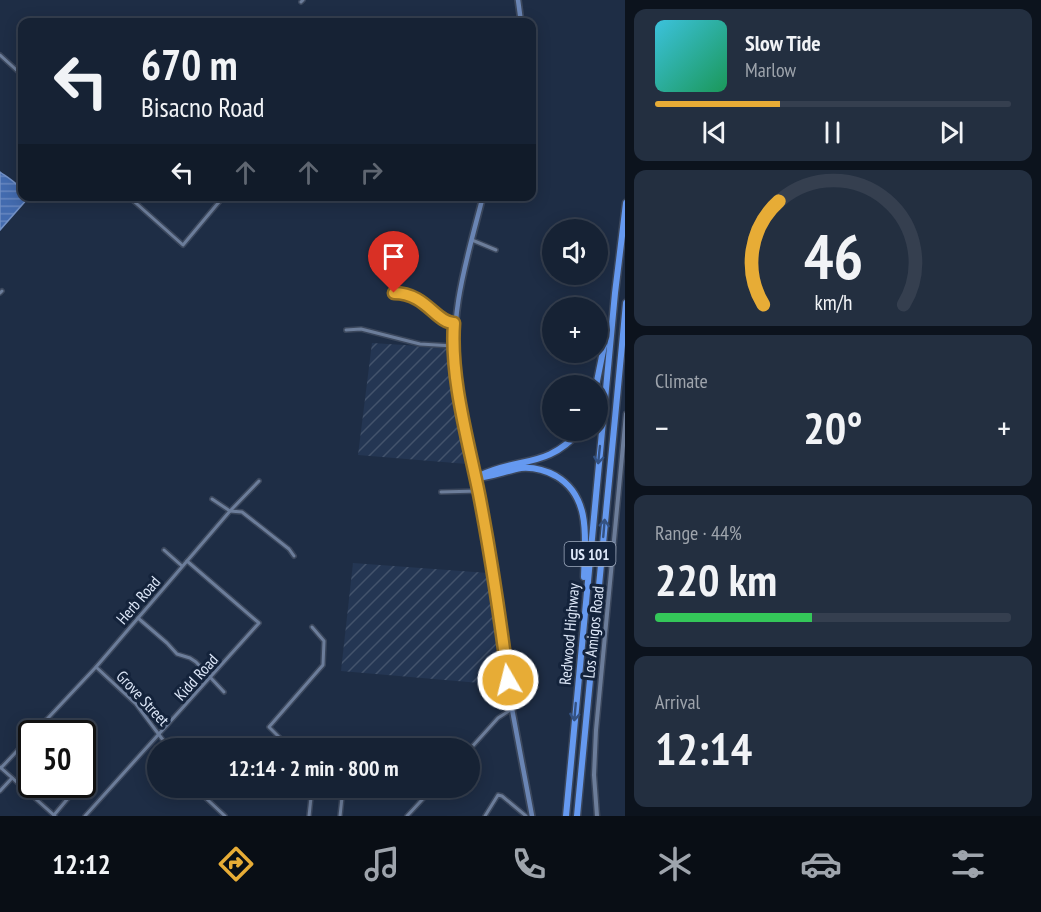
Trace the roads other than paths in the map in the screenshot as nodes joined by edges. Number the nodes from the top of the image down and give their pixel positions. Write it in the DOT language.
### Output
graph roads {
  1 [pos="518,0"];
  2 [pos="520,18"];
  3 [pos="0,56"];
  4 [pos="18,72"];
  5 [pos="134,201"];
  6 [pos="220,201"];
  7 [pos="482,201"];
  8 [pos="625,211"];
  9 [pos="472,240"];
  10 [pos="496,250"];
  11 [pos="394,293"];
  12 [pos="615,293"];
  13 [pos="625,313"];
  14 [pos="454,323"];
  15 [pos="346,330"];
  16 [pos="453,346"];
  17 [pos="598,375"];
  18 [pos="625,425"];
  19 [pos="571,441"];
  20 [pos="476,478"];
  21 [pos="259,481"];
  22 [pos="478,491"];
  23 [pos="441,492"];
  24 [pos="212,499"];
  25 [pos="230,511"];
  26 [pos="164,550"];
  27 [pos="294,556"];
  28 [pos="187,561"];
  29 [pos="183,566"];
  30 [pos="138,618"];
  31 [pos="312,627"];
  32 [pos="583,628"];
  33 [pos="96,667"];
  34 [pos="211,677"];
  35 [pos="224,692"];
  36 [pos="512,709"];
  37 [pos="45,720"];
  38 [pos="160,734"];
  39 [pos="163,738"];
  40 [pos="280,738"];
  41 [pos="480,738"];
  42 [pos="18,749"];
  43 [pos="1,767"];
  44 [pos="12,778"];
  45 [pos="0,791"];
  46 [pos="69,798"];
  47 [pos="206,798"];
  48 [pos="311,798"];
  49 [pos="342,798"];
  50 [pos="422,799"];
  51 [pos="50,811"];
  52 [pos="45,816"];
  53 [pos="54,816"];
  54 [pos="85,816"];
  55 [pos="225,816"];
  56 [pos="309,816"];
  57 [pos="340,816"];
  58 [pos="345,816"];
  59 [pos="407,816"];
  60 [pos="485,816"];
  61 [pos="526,816"];
  62 [pos="532,816"];
  63 [pos="566,816"];
  64 [pos="577,816"];
  65 [pos="597,816"];
  1 -- 2 [label="main road"];
  3 -- 4 [label="street"];
  5 -- 6 [label="street"];
  7 -- 9 [label="main road"];
  8 -- 12 [label="highway, Redwood Highway / US 101"];
  9 -- 10 [label="street"];
  9 -- 14 [label="main road"];
  11 -- 14 [label="street"];
  12 -- 17 [label="highway"];
  12 -- 32 [label="highway, Redwood Highway / US 101, one-way"];
  64 -- 13 [label="highway, Redwood Highway / US 101, one-way"];
  14 -- 16 [label="main road"];
  15 -- 16 [label="street"];
  16 -- 20 [label="main road"];
  18 -- 65 [label="street, Los Amigos Road"];
  19 -- 20 [label="highway"];
  20 -- 22 [label="main road"];
  20 -- 32 [label="highway"];
  21 -- 25 [label="street, Herb Road"];
  22 -- 23 [label="street"];
  22 -- 36 [label="main road"];
  24 -- 25 [label="street"];
  25 -- 27 [label="street"];
  25 -- 28 [label="street, Herb Road"];
  26 -- 29 [label="street"];
  28 -- 29 [label="street, Herb Road"];
  28 -- 34 [label="street, Kidd Road"];
  29 -- 30 [label="street, Herb Road"];
  30 -- 33 [label="street, Herb Road"];
  30 -- 34 [label="street"];
  31 -- 40 [label="street"];
  32 -- 63 [label="highway, Redwood Highway / US 101, one-way"];
  33 -- 37 [label="street, Herb Road"];
  33 -- 38 [label="street, Grove Street"];
  34 -- 35 [label="street"];
  34 -- 38 [label="street, Kidd Road"];
  36 -- 41 [label="street"];
  36 -- 62 [label="main road"];
  38 -- 39 [label="street, Grove Street"];
  38 -- 54 [label="street, Kidd Road"];
  42 -- 43 [label="street, Herb Road"];
  43 -- 44 [label="street"];
  44 -- 45 [label="street"];
  44 -- 51 [label="street"];
  46 -- 53 [label="street"];
  47 -- 55 [label="street"];
  48 -- 56 [label="street"];
  49 -- 57 [label="street"];
  50 -- 59 [label="street"];
  51 -- 52 [label="street"];
  51 -- 53 [label="street"];
  57 -- 58 [label="street"];
  60 -- 61 [label="street"];
}
